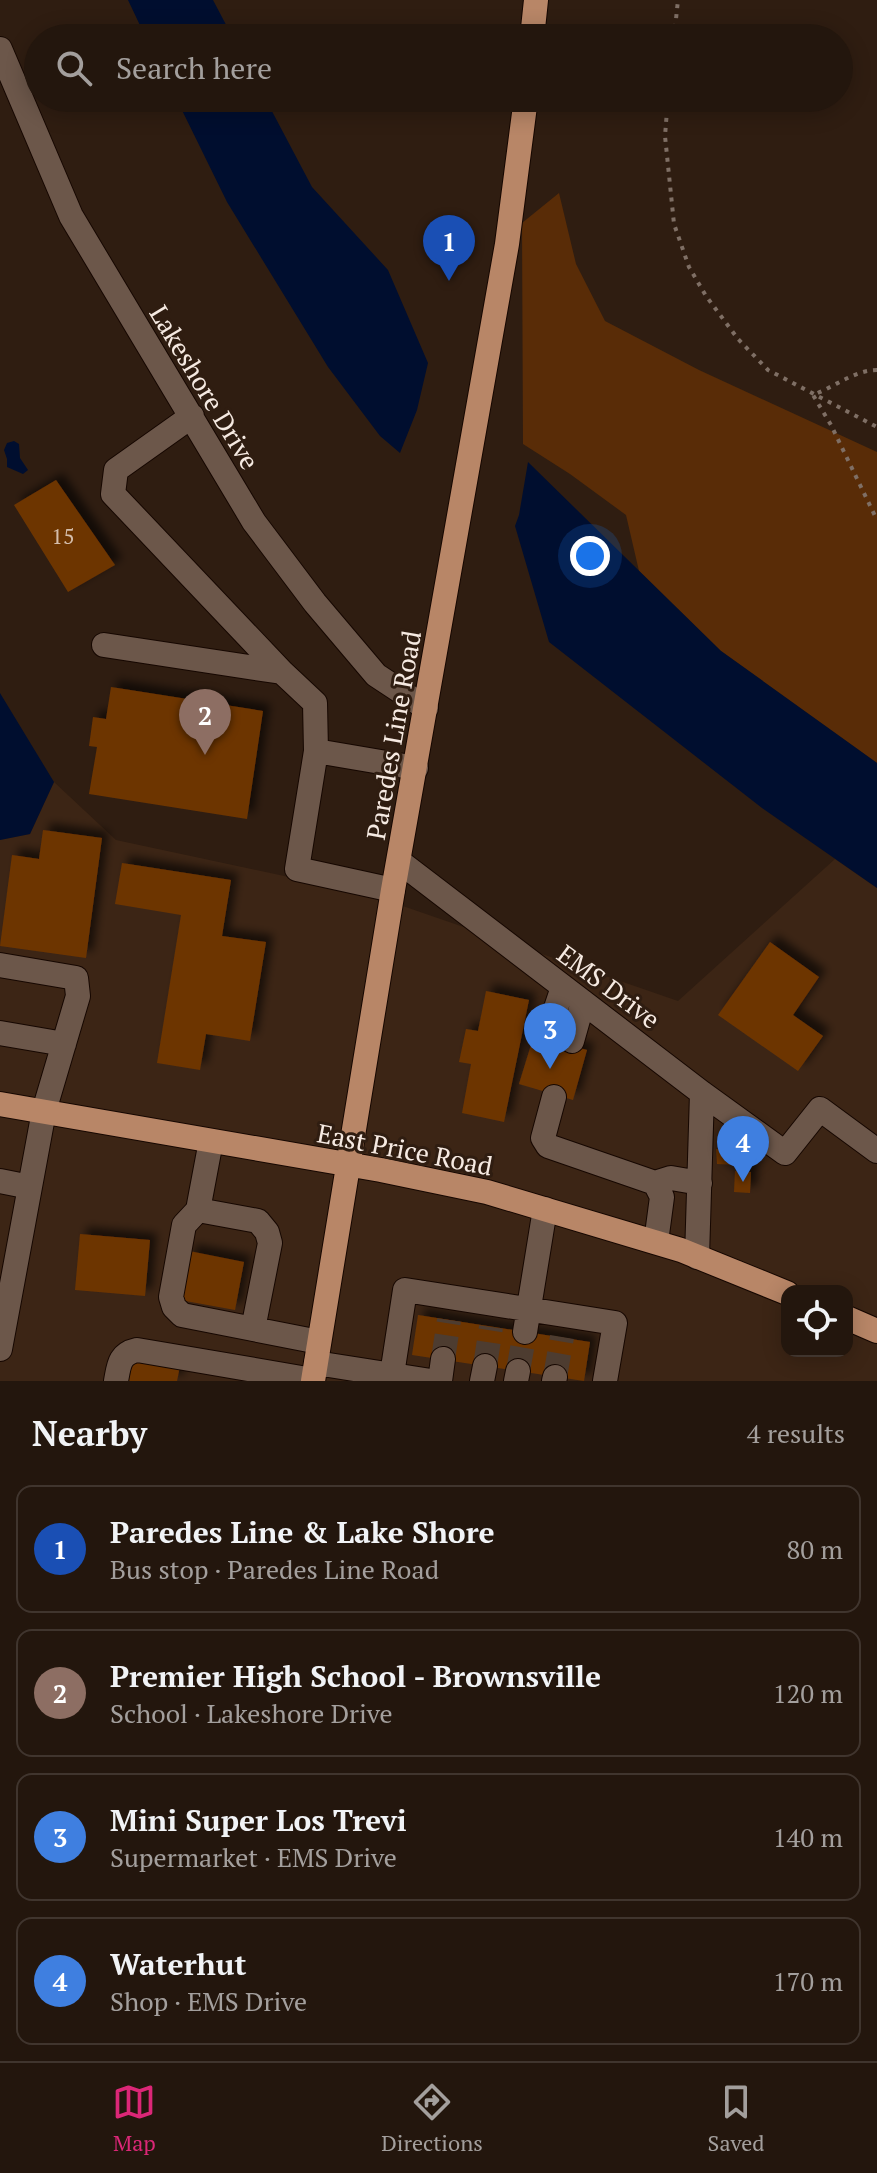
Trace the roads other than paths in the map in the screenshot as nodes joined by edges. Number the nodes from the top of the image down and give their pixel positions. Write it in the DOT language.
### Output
graph roads {
  1 [pos="536,0"];
  2 [pos="533,24"];
  3 [pos="0,49"];
  4 [pos="24,105"];
  5 [pos="27,112"];
  6 [pos="524,112"];
  7 [pos="192,416"];
  8 [pos="104,645"];
  9 [pos="282,672"];
  10 [pos="426,708"];
  11 [pos="316,751"];
  12 [pos="416,768"];
  13 [pos="400,862"];
  14 [pos="393,890"];
  15 [pos="0,965"];
  16 [pos="573,994"];
  17 [pos="0,1033"];
  18 [pos="547,1035"];
  19 [pos="572,1041"];
  20 [pos="64,1044"];
  21 [pos="702,1093"];
  22 [pos="554,1097"];
  23 [pos="0,1104"];
  24 [pos="44,1111"];
  25 [pos="211,1141"];
  26 [pos="877,1151"];
  27 [pos="349,1165"];
  28 [pos="0,1181"];
  29 [pos="655,1183"];
  30 [pos="700,1183"];
  31 [pos="30,1187"];
  32 [pos="545,1209"];
  33 [pos="198,1210"];
  34 [pos="656,1242"];
  35 [pos="697,1257"];
  36 [pos="781,1291"];
  37 [pos="527,1321"];
  38 [pos="853,1321"];
  39 [pos="253,1329"];
  40 [pos="877,1331"];
  41 [pos="0,1349"];
  42 [pos="315,1366"];
  43 [pos="227,1373"];
  44 [pos="391,1378"];
  45 [pos="116,1381"];
  46 [pos="431,1381"];
  47 [pos="605,1381"];
  1 -- 2 [label="main road"];
  3 -- 4 [label="street, Lakeshore Drive"];
  5 -- 7 [label="street, Lakeshore Drive"];
  6 -- 10 [label="main road, Paredes Line Road"];
  7 -- 9 [label="street"];
  7 -- 10 [label="street, Lakeshore Drive"];
  8 -- 9 [label="street"];
  9 -- 11 [label="street"];
  10 -- 12 [label="main road, Paredes Line Road"];
  11 -- 12 [label="street"];
  11 -- 14 [label="street"];
  12 -- 13 [label="main road, Paredes Line Road"];
  13 -- 14 [label="main road, Paredes Line Road"];
  13 -- 16 [label="street, EMS Drive"];
  14 -- 27 [label="main road, Paredes Line Road"];
  15 -- 20 [label="street"];
  16 -- 18 [label="street"];
  16 -- 19 [label="street"];
  16 -- 21 [label="street, EMS Drive"];
  17 -- 20 [label="street"];
  20 -- 24 [label="street"];
  21 -- 26 [label="street, EMS Drive"];
  21 -- 30 [label="street"];
  22 -- 29 [label="street"];
  23 -- 24 [label="main road, East Price Road"];
  24 -- 25 [label="main road, East Price Road"];
  24 -- 31 [label="street"];
  25 -- 27 [label="main road, East Price Road"];
  25 -- 33 [label="street"];
  27 -- 32 [label="main road, East Price Road"];
  27 -- 42 [label="main road, Paredes Line Road"];
  28 -- 31 [label="street"];
  29 -- 30 [label="street"];
  29 -- 34 [label="street"];
  30 -- 35 [label="street"];
  31 -- 41 [label="street"];
  32 -- 34 [label="main road, East Price Road"];
  32 -- 37 [label="street"];
  33 -- 39 [label="street"];
  33 -- 39 [label="street"];
  34 -- 35 [label="main road, East Price Road"];
  35 -- 36 [label="main road, East Price Road"];
  37 -- 44 [label="street"];
  37 -- 47 [label="street"];
  38 -- 40 [label="main road"];
  39 -- 42 [label="street"];
  42 -- 43 [label="street"];
  42 -- 44 [label="street"];
  43 -- 45 [label="street"];
  44 -- 46 [label="street"];
}
